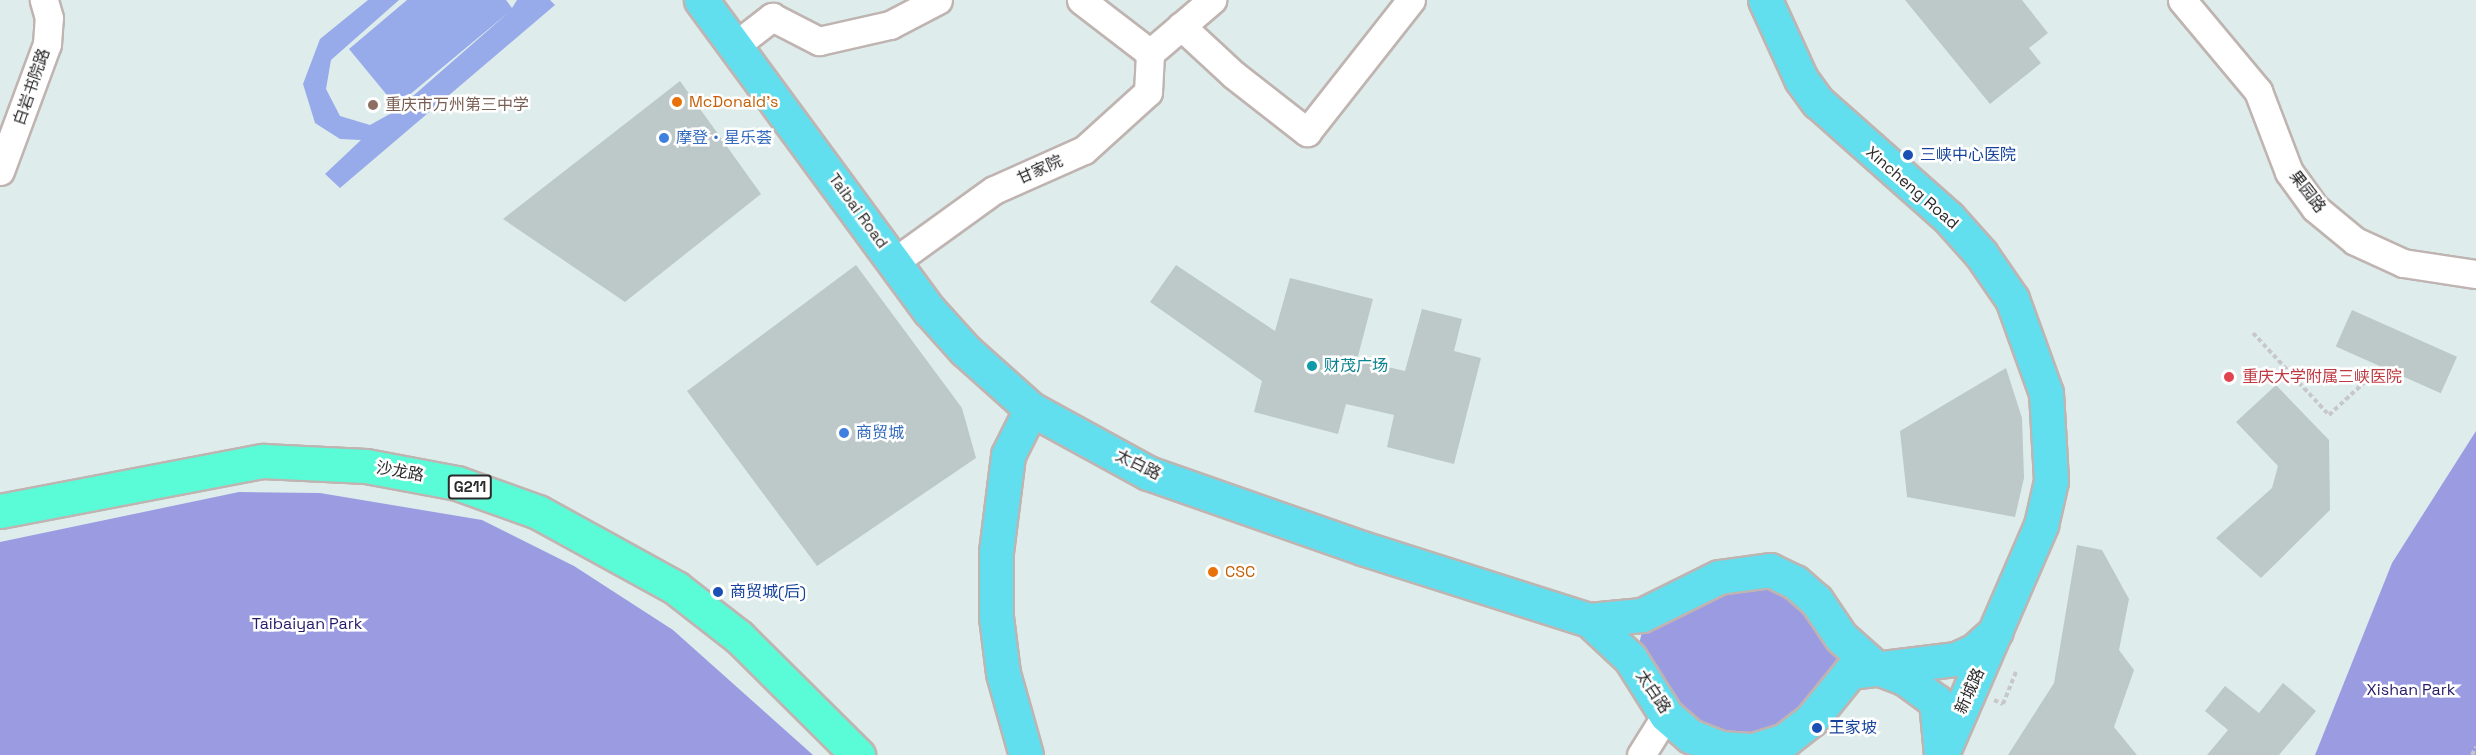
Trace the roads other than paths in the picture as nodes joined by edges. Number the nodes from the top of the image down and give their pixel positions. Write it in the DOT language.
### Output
graph roads {
  1 [pos="44,0"];
  2 [pos="701,0"];
  3 [pos="938,0"];
  4 [pos="1081,0"];
  5 [pos="1212,0"];
  6 [pos="1411,0"];
  7 [pos="1765,0"];
  8 [pos="2182,0"];
  9 [pos="1181,26"];
  10 [pos="736,45"];
  11 [pos="1150,53"];
  12 [pos="0,171"];
  13 [pos="894,262"];
  14 [pos="2476,274"];
  15 [pos="1030,409"];
  16 [pos="0,511"];
  17 [pos="0,530"];
  18 [pos="1589,620"];
  19 [pos="1999,627"];
  20 [pos="1875,667"];
  21 [pos="1666,715"];
  22 [pos="833,755"];
  23 [pos="858,755"];
  24 [pos="1026,755"];
  25 [pos="1641,755"];
  26 [pos="1941,755"];
  1 -- 12 [label="street, 白岩书院路"];
  2 -- 10 [label="main road, Taibai Road"];
  3 -- 10 [label="street"];
  4 -- 11 [label="street"];
  5 -- 9 [label="street"];
  6 -- 9 [label="street"];
  7 -- 19 [label="main road, Xincheng Road"];
  8 -- 14 [label="street, 果园路"];
  9 -- 11 [label="street"];
  10 -- 13 [label="main road, Taibai Road"];
  11 -- 13 [label="street, 甘家院"];
  13 -- 15 [label="main road, Taibai Road"];
  15 -- 18 [label="main road, 太白路"];
  15 -- 24 [label="main road"];
  16 -- 23 [label="highway, 沙龙路 / G211"];
  17 -- 22 [label="highway, 沙龙路 / G211"];
  18 -- 20 [label="main road, 太白路"];
  18 -- 21 [label="main road, 太白路"];
  19 -- 20 [label="main road, 太白路"];
  19 -- 26 [label="main road, 新城路"];
  20 -- 21 [label="main road, 太白路"];
  20 -- 26 [label="main road, 太白路"];
  21 -- 25 [label="street"];
}
